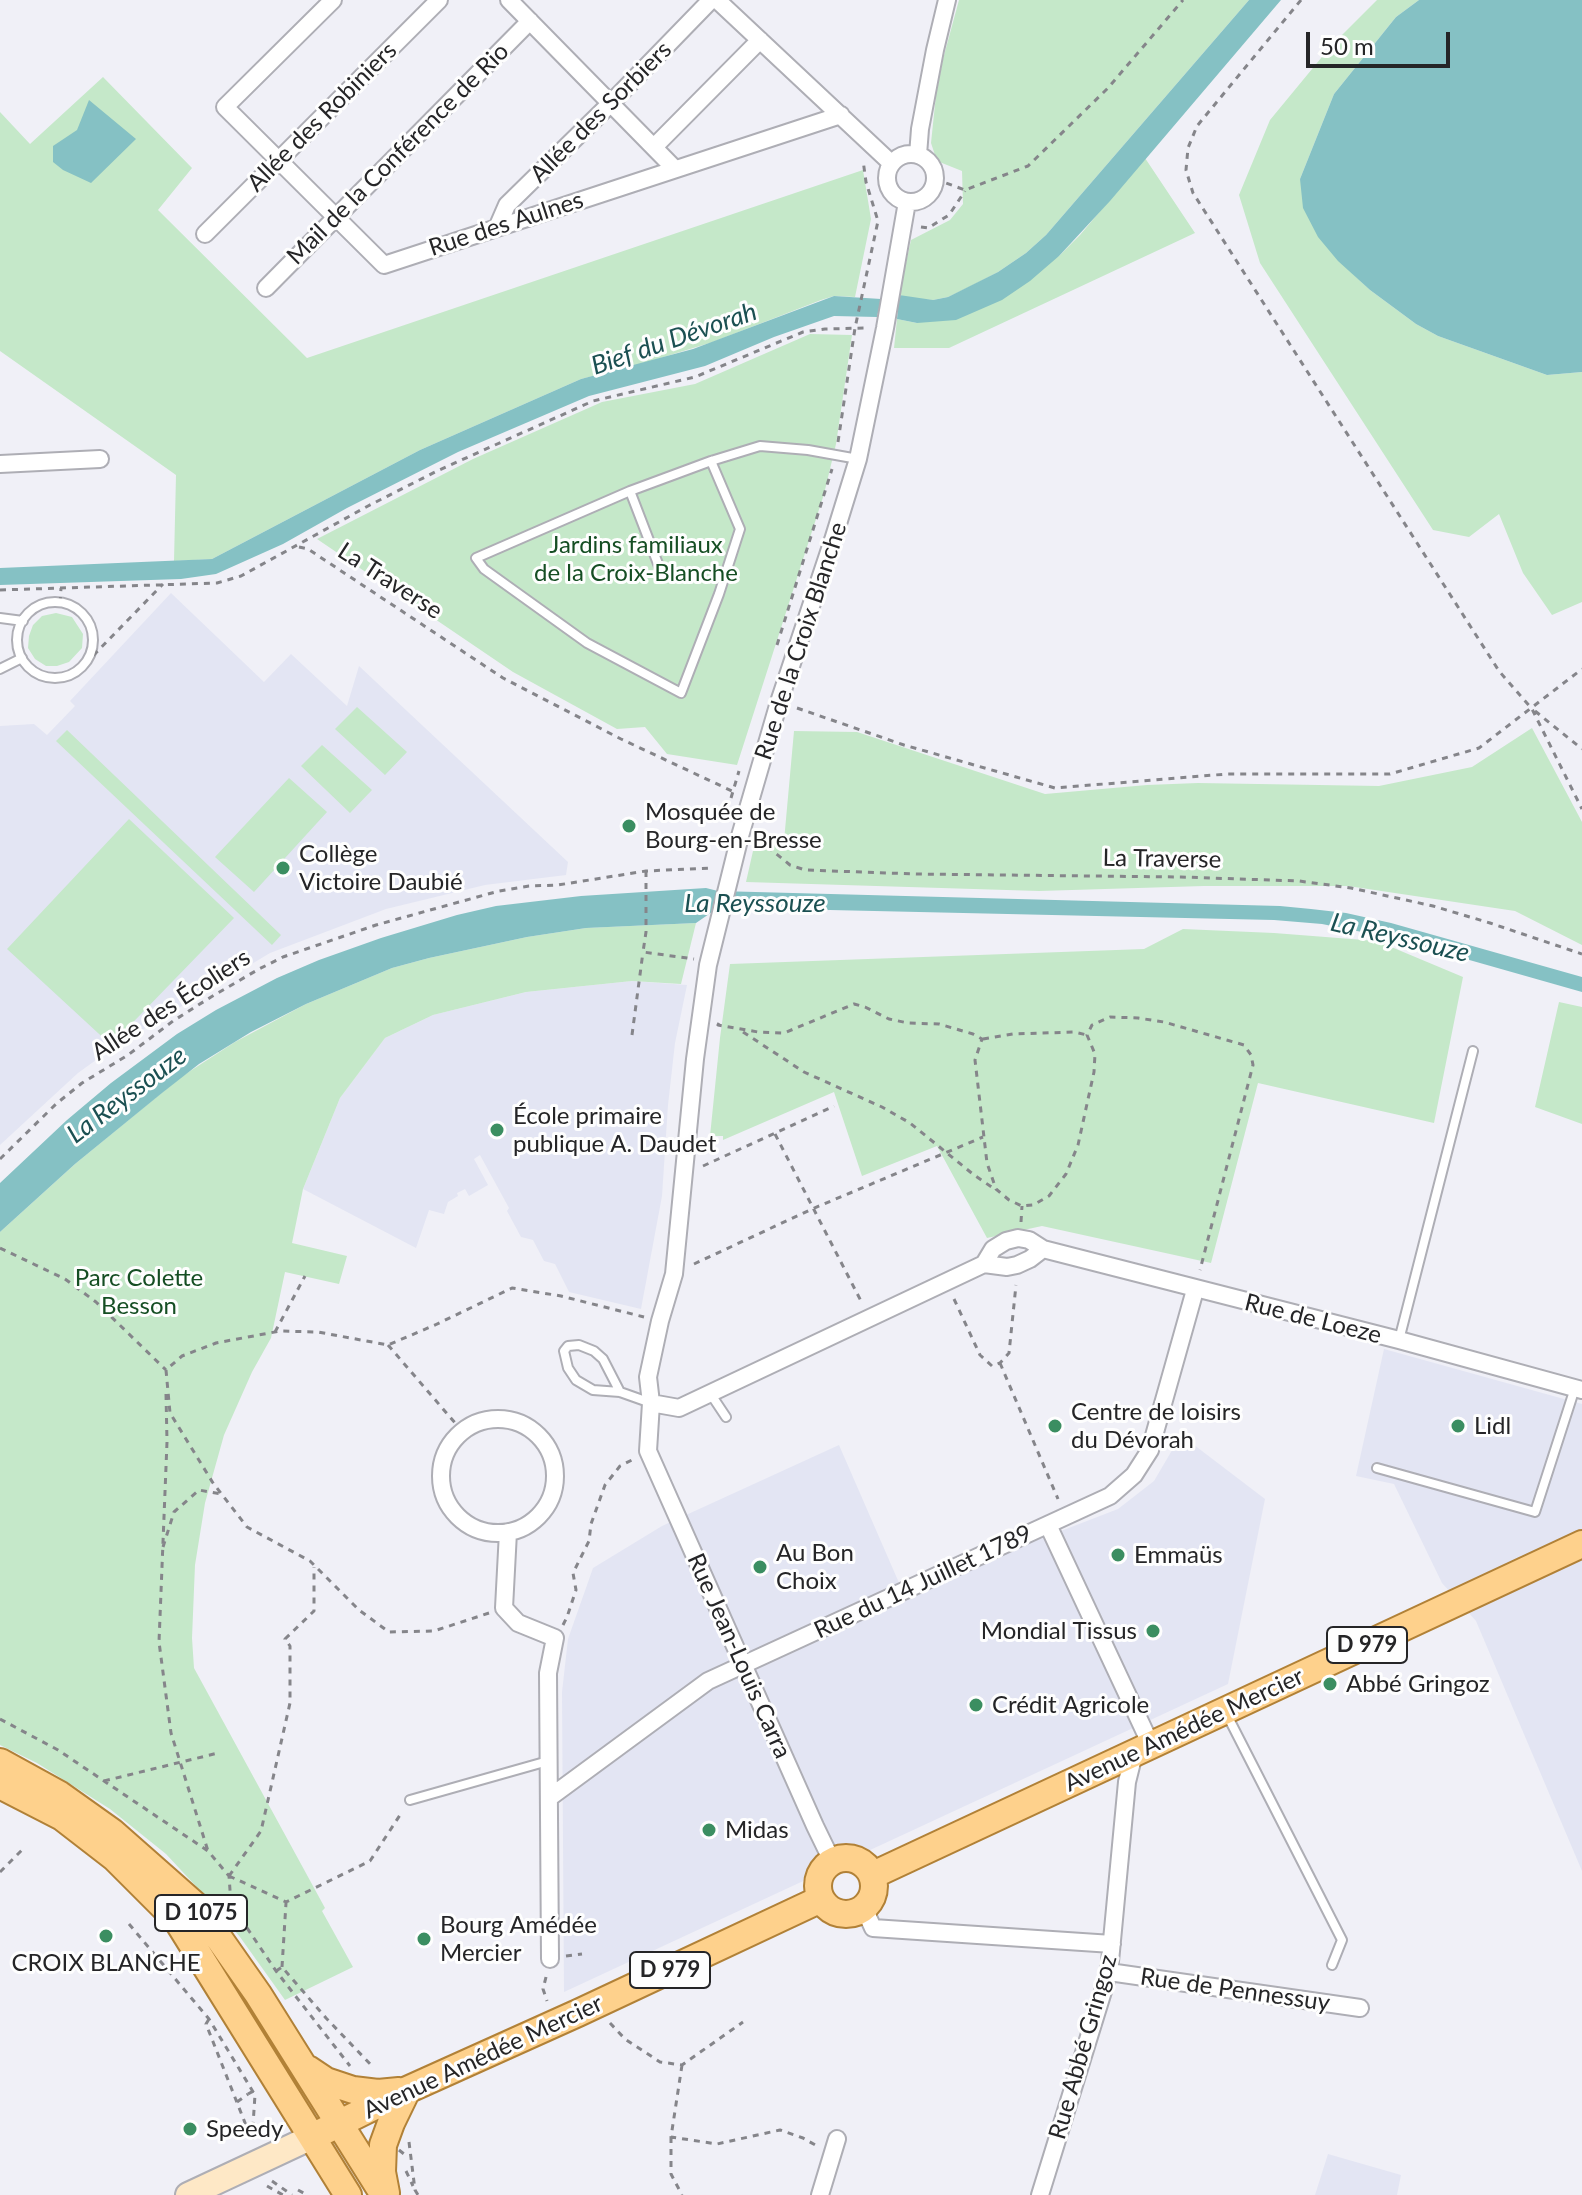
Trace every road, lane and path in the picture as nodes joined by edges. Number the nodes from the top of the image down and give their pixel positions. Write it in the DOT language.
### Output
graph roads {
  1 [pos="333,0"];
  2 [pos="439,0"];
  3 [pos="509,0"];
  4 [pos="714,0"];
  5 [pos="947,0"];
  6 [pos="1183,0"];
  7 [pos="1301,0"];
  8 [pos="530,21"];
  9 [pos="760,40"];
  10 [pos="610,104"];
  11 [pos="841,115"];
  12 [pos="872,144"];
  13 [pos="654,147"];
  14 [pos="918,155"];
  15 [pos="278,160"];
  16 [pos="891,163"];
  17 [pos="675,169"];
  18 [pos="935,179"];
  19 [pos="965,190"];
  20 [pos="907,202"];
  21 [pos="336,217"];
  22 [pos="903,227"];
  23 [pos="497,228"];
  24 [pos="205,234"];
  25 [pos="266,288"];
  26 [pos="855,328"];
  27 [pos="836,454"];
  28 [pos="100,459"];
  29 [pos="858,459"];
  30 [pos="711,461"];
  31 [pos="0,464"];
  32 [pos="630,491"];
  33 [pos="295,548"];
  34 [pos="660,569"];
  35 [pos="163,584"];
  36 [pos="61,588"];
  37 [pos="0,590"];
  38 [pos="60,603"];
  39 [pos="0,618"];
  40 [pos="23,621"];
  41 [pos="778,645"];
  42 [pos="22,658"];
  43 [pos="85,664"];
  44 [pos="0,669"];
  45 [pos="1582,669"];
  46 [pos="779,702"];
  47 [pos="1532,709"];
  48 [pos="1582,749"];
  49 [pos="741,762"];
  50 [pos="1582,809"];
  51 [pos="740,836"];
  52 [pos="716,868"];
  53 [pos="646,871"];
  54 [pos="643,952"];
  55 [pos="1582,954"];
  56 [pos="708,965"];
  57 [pos="719,1011"];
  58 [pos="732,1028"];
  59 [pos="632,1035"];
  60 [pos="1087,1035"];
  61 [pos="982,1039"];
  62 [pos="1473,1051"];
  63 [pos="834,1106"];
  64 [pos="775,1134"];
  65 [pos="983,1137"];
  66 [pos="947,1153"];
  67 [pos="0,1159"];
  68 [pos="685,1175"];
  69 [pos="999,1192"];
  70 [pos="812,1209"];
  71 [pos="0,1248"];
  72 [pos="1043,1249"];
  73 [pos="984,1264"];
  74 [pos="1017,1265"];
  75 [pos="674,1274"];
  76 [pos="305,1276"];
  77 [pos="945,1282"];
  78 [pos="1195,1290"];
  79 [pos="870,1318"];
  80 [pos="660,1321"];
  81 [pos="275,1332"];
  82 [pos="1399,1340"];
  83 [pos="388,1345"];
  84 [pos="1000,1363"];
  85 [pos="166,1370"];
  86 [pos="1578,1389"];
  87 [pos="620,1392"];
  88 [pos="710,1393"];
  89 [pos="651,1403"];
  90 [pos="726,1417"];
  91 [pos="462,1431"];
  92 [pos="648,1451"];
  93 [pos="1377,1468"];
  94 [pos="221,1494"];
  95 [pos="1066,1516"];
  96 [pos="1048,1525"];
  97 [pos="508,1532"];
  98 [pos="1582,1544"];
  99 [pos="161,1552"];
  100 [pos="314,1565"];
  101 [pos="504,1608"];
  102 [pos="555,1638"];
  103 [pos="743,1665"];
  104 [pos="1225,1711"];
  105 [pos="0,1719"];
  106 [pos="1143,1750"];
  107 [pos="218,1753"];
  108 [pos="548,1761"];
  109 [pos="0,1762"];
  110 [pos="180,1762"];
  111 [pos="104,1781"];
  112 [pos="0,1785"];
  113 [pos="549,1798"];
  114 [pos="410,1800"];
  115 [pos="25,1847"];
  116 [pos="208,1851"];
  117 [pos="832,1861"];
  118 [pos="0,1872"];
  119 [pos="873,1875"];
  120 [pos="229,1876"];
  121 [pos="821,1899"];
  122 [pos="286,1902"];
  123 [pos="864,1908"];
  124 [pos="129,1924"];
  125 [pos="1112,1944"];
  126 [pos="550,1959"];
  127 [pos="1332,1965"];
  128 [pos="282,1967"];
  129 [pos="276,1971"];
  130 [pos="1109,1972"];
  131 [pos="593,2005"];
  132 [pos="1360,2008"];
  133 [pos="209,2019"];
  134 [pos="743,2022"];
  135 [pos="554,2024"];
  136 [pos="341,2053"];
  137 [pos="302,2064"];
  138 [pos="682,2065"];
  139 [pos="375,2070"];
  140 [pos="257,2089"];
  141 [pos="407,2090"];
  142 [pos="237,2102"];
  143 [pos="340,2124"];
  144 [pos="312,2137"];
  145 [pos="671,2137"];
  146 [pos="835,2147"];
  147 [pos="399,2150"];
  148 [pos="403,2165"];
  149 [pos="273,2183"];
  150 [pos="267,2186"];
  151 [pos="298,2190"];
  152 [pos="415,2190"];
  153 [pos="188,2195"];
  154 [pos="283,2195"];
  155 [pos="292,2195"];
  156 [pos="307,2195"];
  157 [pos="348,2195"];
  158 [pos="385,2195"];
  159 [pos="418,2195"];
  160 [pos="682,2195"];
  161 [pos="820,2195"];
  162 [pos="1040,2195"];
  1 -- 15 [label="street, Rue des Aulnes"];
  2 -- 15 [label="street, Allée des Robiniers"];
  3 -- 8 [label="street"];
  4 -- 9 [label="street"];
  4 -- 10 [label="street, Allée des Sorbiers"];
  5 -- 14 [label="street"];
  6 -- 19 [label="path"];
  7 -- 47 [label="path"];
  8 -- 10 [label="street"];
  8 -- 21 [label="street, Mail de la Conférence de Rio"];
  9 -- 11 [label="street"];
  9 -- 13 [label="street"];
  10 -- 13 [label="street"];
  10 -- 23 [label="street, Allée des Sorbiers"];
  11 -- 12 [label="street"];
  11 -- 17 [label="street, Rue des Aulnes"];
  12 -- 16 [label="street"];
  12 -- 26 [label="path"];
  13 -- 17 [label="street"];
  14 -- 16 [label="street"];
  14 -- 18 [label="street"];
  15 -- 21 [label="street, Rue des Aulnes"];
  15 -- 24 [label="street, Allée des Robiniers"];
  16 -- 20 [label="street"];
  17 -- 23 [label="street, Rue des Aulnes"];
  18 -- 19 [label="path"];
  18 -- 20 [label="street"];
  19 -- 22 [label="path"];
  20 -- 22 [label="street, Rue de la Croix Blanche"];
  21 -- 23 [label="street, Rue des Aulnes"];
  21 -- 25 [label="street, Mail de la Conférence de Rio"];
  22 -- 29 [label="street, Rue de la Croix Blanche"];
  26 -- 27 [label="path"];
  26 -- 33 [label="path"];
  27 -- 29 [label="lane"];
  27 -- 30 [label="lane"];
  27 -- 41 [label="path"];
  28 -- 31 [label="street"];
  29 -- 46 [label="street, Rue de la Croix Blanche"];
  30 -- 32 [label="lane"];
  30 -- 32 [label="lane"];
  32 -- 34 [label="lane"];
  33 -- 35 [label="path"];
  33 -- 49 [label="path, La Traverse"];
  35 -- 36 [label="path"];
  35 -- 43 [label="path"];
  36 -- 37 [label="path"];
  36 -- 38 [label="path"];
  38 -- 40 [label="lane"];
  38 -- 43 [label="lane"];
  39 -- 40 [label="lane"];
  40 -- 42 [label="lane"];
  42 -- 43 [label="lane"];
  42 -- 44 [label="lane"];
  45 -- 47 [label="path"];
  46 -- 47 [label="path"];
  46 -- 51 [label="street, Rue de la Croix Blanche"];
  47 -- 48 [label="path"];
  47 -- 50 [label="path"];
  51 -- 55 [label="path, La Traverse"];
  51 -- 56 [label="street, Rue de la Croix Blanche"];
  52 -- 53 [label="path, Allée des Écoliers"];
  53 -- 54 [label="path"];
  53 -- 67 [label="path, Allée des Écoliers"];
  54 -- 56 [label="path"];
  54 -- 59 [label="path"];
  56 -- 68 [label="street, Rue de la Croix Blanche"];
  57 -- 58 [label="path"];
  58 -- 61 [label="path"];
  58 -- 66 [label="path"];
  60 -- 61 [label="path"];
  60 -- 69 [label="path"];
  60 -- 78 [label="path"];
  61 -- 65 [label="path"];
  62 -- 82 [label="lane"];
  63 -- 64 [label="path"];
  64 -- 68 [label="path"];
  64 -- 70 [label="path"];
  65 -- 66 [label="path"];
  65 -- 69 [label="path"];
  66 -- 69 [label="path"];
  66 -- 70 [label="path"];
  68 -- 75 [label="street, Rue de la Croix Blanche"];
  70 -- 75 [label="path"];
  70 -- 79 [label="path"];
  71 -- 85 [label="path"];
  72 -- 73 [label="street, Rue de Loeze"];
  72 -- 74 [label="street"];
  72 -- 78 [label="street, Rue de Loeze"];
  73 -- 74 [label="street, Rue de Loeze"];
  73 -- 77 [label="street, Rue de Loeze"];
  74 -- 84 [label="path"];
  75 -- 80 [label="street, Rue de la Croix Blanche"];
  76 -- 81 [label="path"];
  77 -- 79 [label="street, Rue de Loeze"];
  77 -- 84 [label="path"];
  78 -- 82 [label="street, Rue de Loeze"];
  78 -- 95 [label="street, Rue du 14 Juillet 1789"];
  79 -- 88 [label="street, Rue de Loeze"];
  80 -- 83 [label="path"];
  80 -- 89 [label="street, Rue de la Croix Blanche"];
  81 -- 83 [label="path"];
  81 -- 85 [label="path"];
  82 -- 86 [label="street, Rue de Loeze"];
  83 -- 91 [label="path"];
  84 -- 95 [label="path"];
  85 -- 94 [label="path"];
  85 -- 99 [label="path"];
  86 -- 93 [label="lane"];
  87 -- 87 [label="lane"];
  87 -- 89 [label="lane"];
  88 -- 89 [label="street, Rue de Loeze"];
  88 -- 90 [label="lane"];
  89 -- 92 [label="street, Rue de la Croix Blanche"];
  91 -- 97 [label="street"];
  91 -- 97 [label="street"];
  92 -- 102 [label="path"];
  92 -- 103 [label="street, Rue Jean-Louis Carra"];
  94 -- 99 [label="path"];
  94 -- 100 [label="path"];
  95 -- 96 [label="street, Rue du 14 Juillet 1789"];
  96 -- 103 [label="street, Rue du 14 Juillet 1789"];
  96 -- 106 [label="street"];
  97 -- 101 [label="street"];
  98 -- 104 [label="main road, Avenue Amédée Mercier / D 979"];
  99 -- 110 [label="path"];
  100 -- 101 [label="path"];
  100 -- 120 [label="path"];
  101 -- 102 [label="street"];
  102 -- 108 [label="street"];
  103 -- 113 [label="street, Rue du 14 Juillet 1789"];
  103 -- 117 [label="street, Rue Jean-Louis Carra"];
  104 -- 106 [label="main road, Avenue Amédée Mercier / D 979"];
  104 -- 127 [label="lane"];
  105 -- 111 [label="path"];
  106 -- 119 [label="main road, Avenue Amédée Mercier / D 979"];
  106 -- 125 [label="street, Rue Abbé Gringoz"];
  107 -- 110 [label="path"];
  108 -- 113 [label="street"];
  108 -- 114 [label="lane"];
  109 -- 137 [label="main road, D 1075"];
  110 -- 111 [label="path"];
  110 -- 116 [label="path"];
  111 -- 116 [label="path"];
  112 -- 144 [label="main road, D 1075"];
  113 -- 126 [label="street"];
  114 -- 122 [label="path"];
  115 -- 118 [label="path"];
  116 -- 120 [label="path"];
  117 -- 119 [label="main road"];
  117 -- 121 [label="main road"];
  119 -- 123 [label="main road"];
  120 -- 122 [label="path"];
  120 -- 129 [label="path"];
  121 -- 123 [label="main road"];
  121 -- 131 [label="main road, Avenue Amédée Mercier / D 979"];
  122 -- 128 [label="path"];
  123 -- 125 [label="street"];
  124 -- 133 [label="path"];
  125 -- 130 [label="street, Rue Abbé Gringoz"];
  126 -- 135 [label="path"];
  128 -- 129 [label="path"];
  128 -- 139 [label="path"];
  129 -- 136 [label="path"];
  130 -- 132 [label="street, Rue de Pennessuy"];
  130 -- 162 [label="street, Rue Abbé Gringoz"];
  131 -- 135 [label="main road, Avenue Amédée Mercier / D 979"];
  131 -- 138 [label="path"];
  133 -- 142 [label="path"];
  133 -- 142 [label="path"];
  134 -- 138 [label="path"];
  135 -- 141 [label="main road, Avenue Amédée Mercier / D 979"];
  137 -- 141 [label="main road"];
  137 -- 143 [label="main road, D 1075"];
  138 -- 145 [label="path"];
  140 -- 142 [label="path, bridge"];
  141 -- 143 [label="main road, Avenue Amédée Mercier / D 979"];
  141 -- 158 [label="main road"];
  143 -- 144 [label="main road, Avenue Amédée Mercier / D 979"];
  143 -- 158 [label="main road, D 1075"];
  144 -- 153 [label="main road, Avenue Amédée Mercier"];
  144 -- 157 [label="main road, D 1075"];
  145 -- 146 [label="path"];
  145 -- 160 [label="path"];
  146 -- 161 [label="street"];
  147 -- 152 [label="path, bridge"];
  148 -- 152 [label="path"];
  149 -- 155 [label="path"];
  150 -- 154 [label="path"];
  151 -- 156 [label="path"];
  152 -- 159 [label="path"];
}
